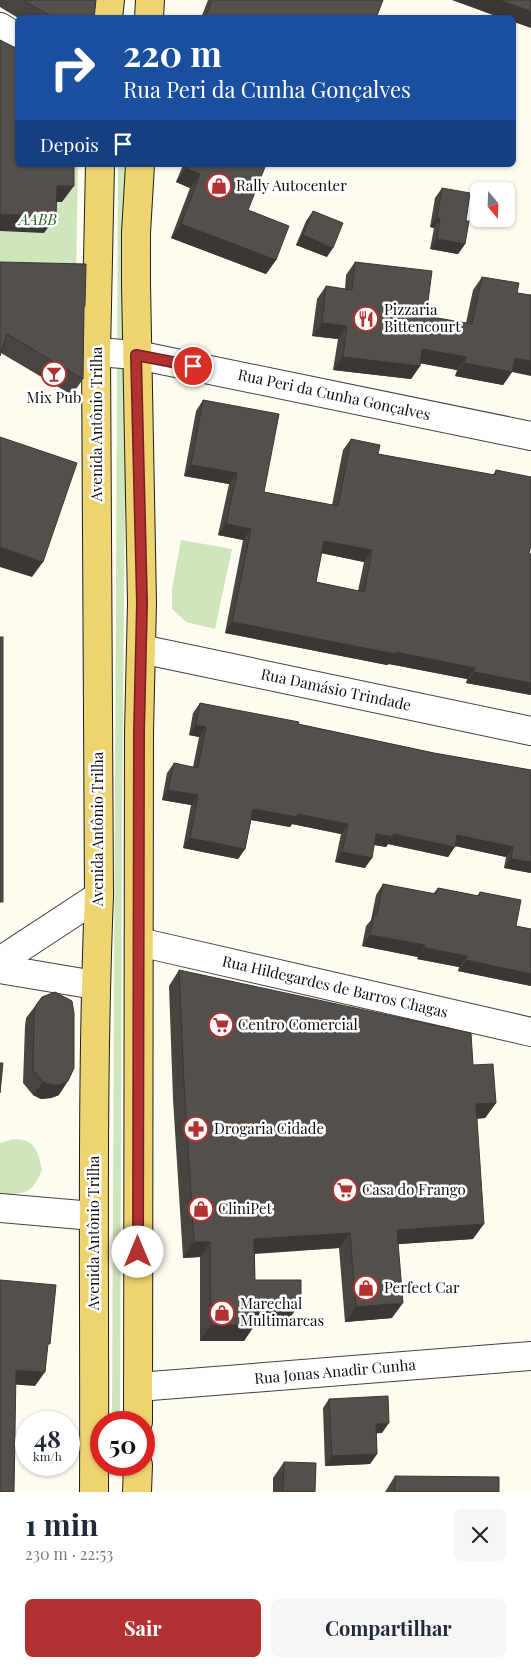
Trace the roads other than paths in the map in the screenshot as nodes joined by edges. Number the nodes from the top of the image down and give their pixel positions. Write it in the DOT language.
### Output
graph roads {
  1 [pos="110,0"];
  2 [pos="150,0"];
  3 [pos="108,15"];
  4 [pos="149,15"];
  5 [pos="0,27"];
  6 [pos="15,36"];
  7 [pos="100,167"];
  8 [pos="140,167"];
  9 [pos="96,352"];
  10 [pos="136,355"];
  11 [pos="531,436"];
  12 [pos="141,649"];
  13 [pos="531,731"];
  14 [pos="99,896"];
  15 [pos="139,942"];
  16 [pos="0,961"];
  17 [pos="0,969"];
  18 [pos="95,985"];
  19 [pos="531,1032"];
  20 [pos="0,1208"];
  21 [pos="93,1216"];
  22 [pos="531,1356"];
  23 [pos="138,1387"];
  24 [pos="138,1411"];
  25 [pos="138,1476"];
  26 [pos="94,1492"];
  27 [pos="137,1492"];
  1 -- 3 [label="main road"];
  2 -- 4 [label="main road"];
  5 -- 6 [label="street"];
  7 -- 9 [label="main road, Avenida Antônio Trilha"];
  8 -- 10 [label="main road"];
  9 -- 10 [label="street, Rua Peri da Cunha Gonçalves"];
  9 -- 14 [label="main road, Avenida Antônio Trilha"];
  10 -- 11 [label="street, Rua Peri da Cunha Gonçalves"];
  10 -- 12 [label="main road"];
  12 -- 13 [label="street, Rua Damásio Trindade"];
  12 -- 15 [label="main road"];
  14 -- 16 [label="street"];
  14 -- 18 [label="main road, Avenida Antônio Trilha"];
  15 -- 19 [label="street, Rua Hildegardes de Barros Chagas"];
  15 -- 23 [label="main road"];
  17 -- 18 [label="street"];
  18 -- 21 [label="main road, Avenida Antônio Trilha"];
  20 -- 21 [label="street"];
  21 -- 26 [label="main road, Avenida Antônio Trilha"];
  22 -- 23 [label="street, Rua Jonas Anadir Cunha"];
  23 -- 24 [label="main road"];
  25 -- 27 [label="main road"];
}
